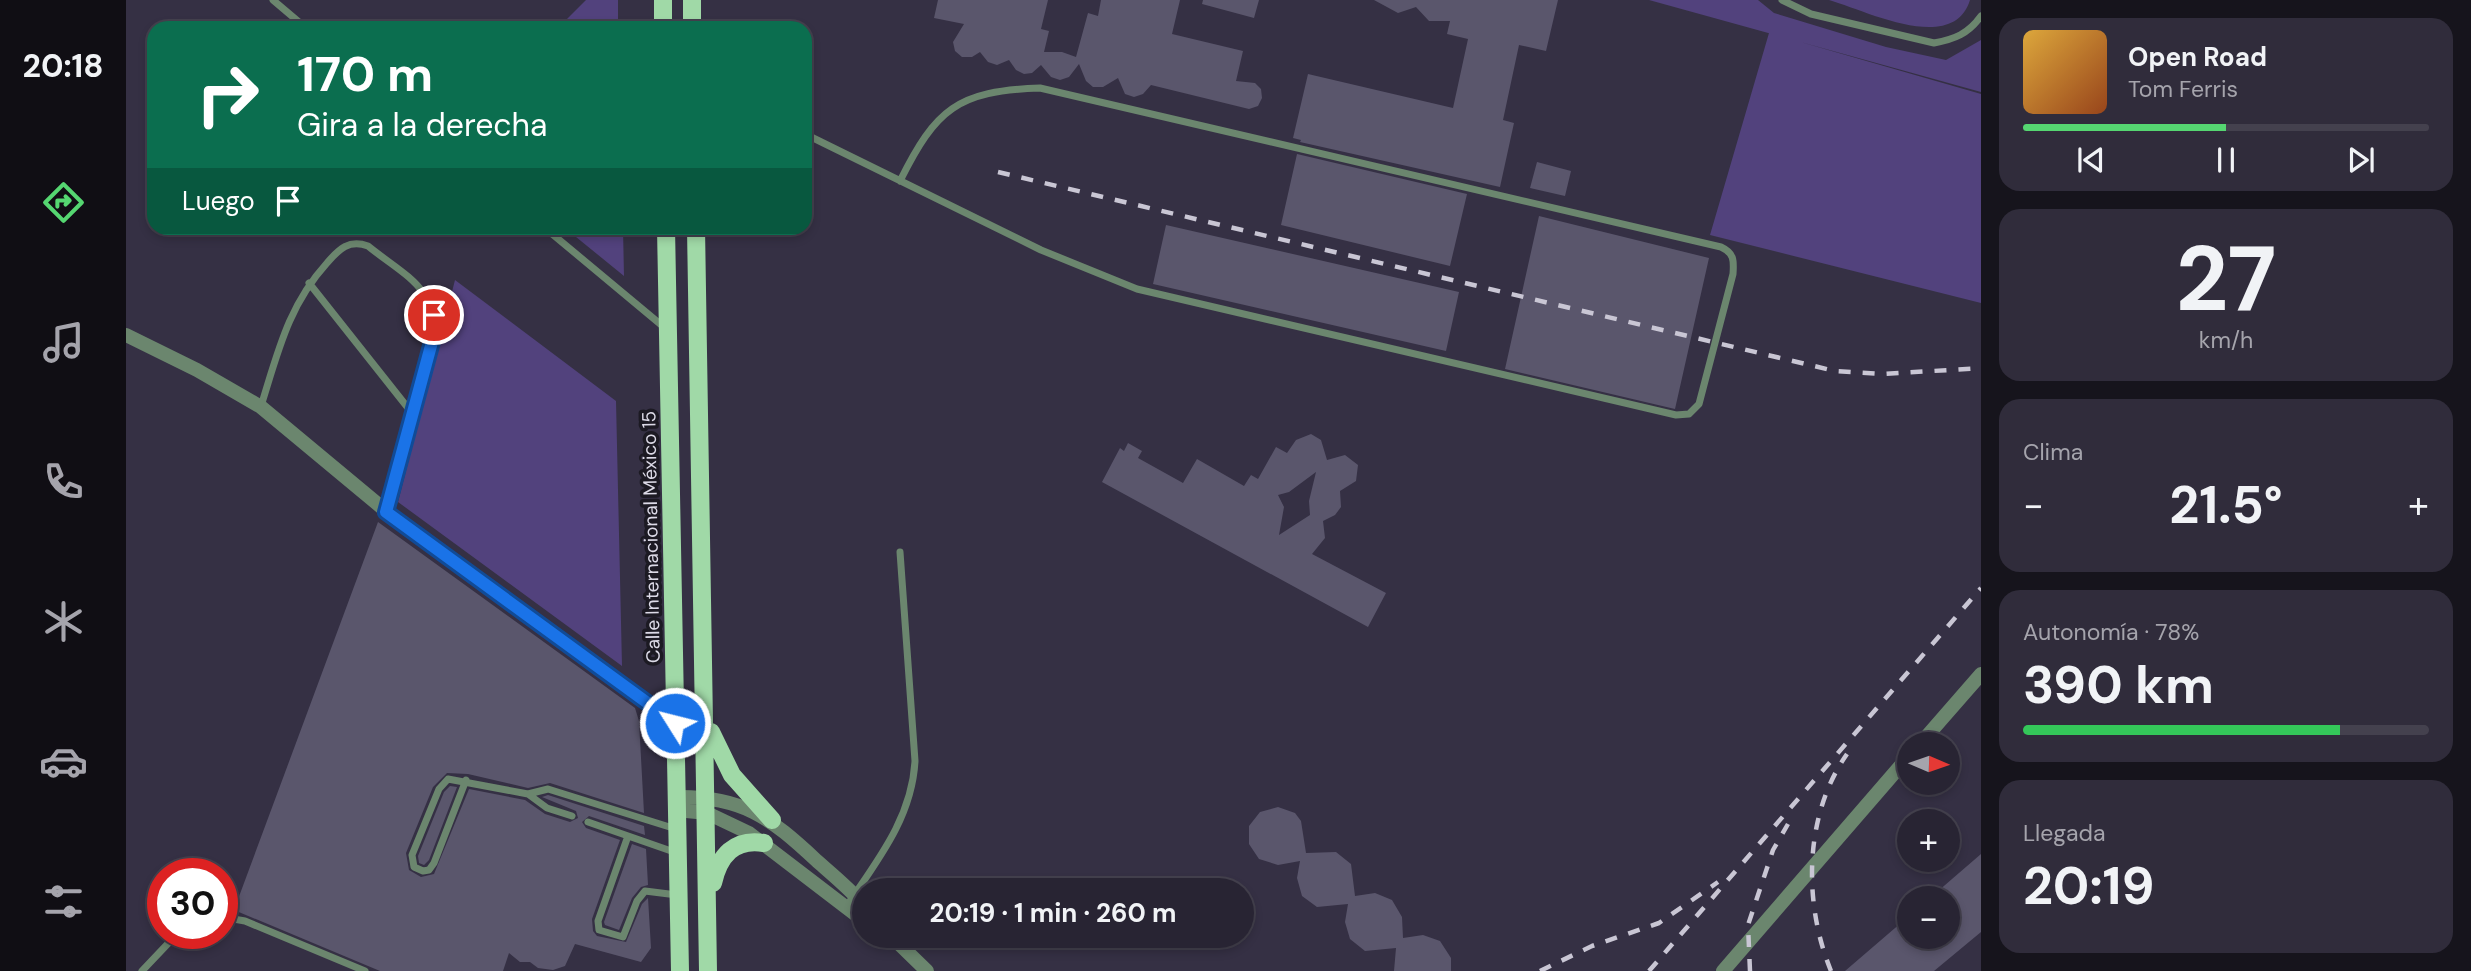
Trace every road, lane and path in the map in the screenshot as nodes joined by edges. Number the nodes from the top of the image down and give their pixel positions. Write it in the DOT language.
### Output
graph roads {
  1 [pos="272,0"];
  2 [pos="663,0"];
  3 [pos="692,0"];
  4 [pos="1782,0"];
  5 [pos="1981,16"];
  6 [pos="298,21"];
  7 [pos="663,21"];
  8 [pos="692,21"];
  9 [pos="812,137"];
  10 [pos="900,181"];
  11 [pos="552,235"];
  12 [pos="666,235"];
  13 [pos="696,235"];
  14 [pos="309,283"];
  15 [pos="668,331"];
  16 [pos="126,335"];
  17 [pos="261,407"];
  18 [pos="412,413"];
  19 [pos="386,512"];
  20 [pos="900,552"];
  21 [pos="1981,674"];
  22 [pos="707,720"];
  23 [pos="675,723"];
  24 [pos="1930,732"];
  25 [pos="1897,770"];
  26 [pos="466,780"];
  27 [pos="528,794"];
  28 [pos="676,804"];
  29 [pos="707,805"];
  30 [pos="572,816"];
  31 [pos="772,820"];
  32 [pos="588,822"];
  33 [pos="676,829"];
  34 [pos="628,836"];
  35 [pos="764,842"];
  36 [pos="677,853"];
  37 [pos="871,878"];
  38 [pos="852,893"];
  39 [pos="678,896"];
  40 [pos="852,904"];
  41 [pos="846,907"];
  42 [pos="708,911"];
  43 [pos="852,912"];
  44 [pos="238,921"];
  45 [pos="901,948"];
  46 [pos="163,949"];
  47 [pos="142,971"];
  48 [pos="365,971"];
  49 [pos="680,971"];
  50 [pos="708,971"];
  51 [pos="927,971"];
  52 [pos="1723,971"];
  1 -- 6 [label="lane"];
  2 -- 7 [label="main road"];
  3 -- 8 [label="main road"];
  4 -- 5 [label="lane"];
  9 -- 10 [label="lane"];
  10 -- 10 [label="lane"];
  11 -- 15 [label="lane"];
  12 -- 15 [label="main road, Calle Internacional México 15"];
  13 -- 22 [label="main road"];
  14 -- 17 [label="lane"];
  14 -- 18 [label="lane"];
  14 -- 18 [label="lane"];
  15 -- 23 [label="main road, Calle Internacional México 15"];
  16 -- 17 [label="street"];
  17 -- 19 [label="street"];
  18 -- 19 [label="lane"];
  19 -- 23 [label="street"];
  20 -- 37 [label="lane"];
  21 -- 24 [label="street"];
  22 -- 29 [label="main road"];
  22 -- 31 [label="main road"];
  23 -- 28 [label="main road, Calle Internacional México 15"];
  25 -- 52 [label="street"];
  26 -- 26 [label="lane"];
  26 -- 27 [label="lane"];
  27 -- 30 [label="lane"];
  27 -- 33 [label="lane"];
  28 -- 29 [label="street"];
  28 -- 33 [label="main road, Calle Internacional México 15"];
  29 -- 31 [label="street"];
  29 -- 35 [label="street"];
  29 -- 42 [label="main road"];
  31 -- 38 [label="street"];
  32 -- 34 [label="lane"];
  33 -- 36 [label="main road, Calle Internacional México 15"];
  34 -- 36 [label="lane"];
  34 -- 39 [label="lane"];
  35 -- 41 [label="street"];
  35 -- 42 [label="main road"];
  36 -- 39 [label="main road, Calle Internacional México 15"];
  39 -- 49 [label="main road, Calle Internacional México 15"];
  40 -- 41 [label="lane"];
  41 -- 43 [label="street"];
  42 -- 50 [label="main road"];
  44 -- 48 [label="lane"];
  45 -- 51 [label="street"];
  46 -- 47 [label="lane"];
}
